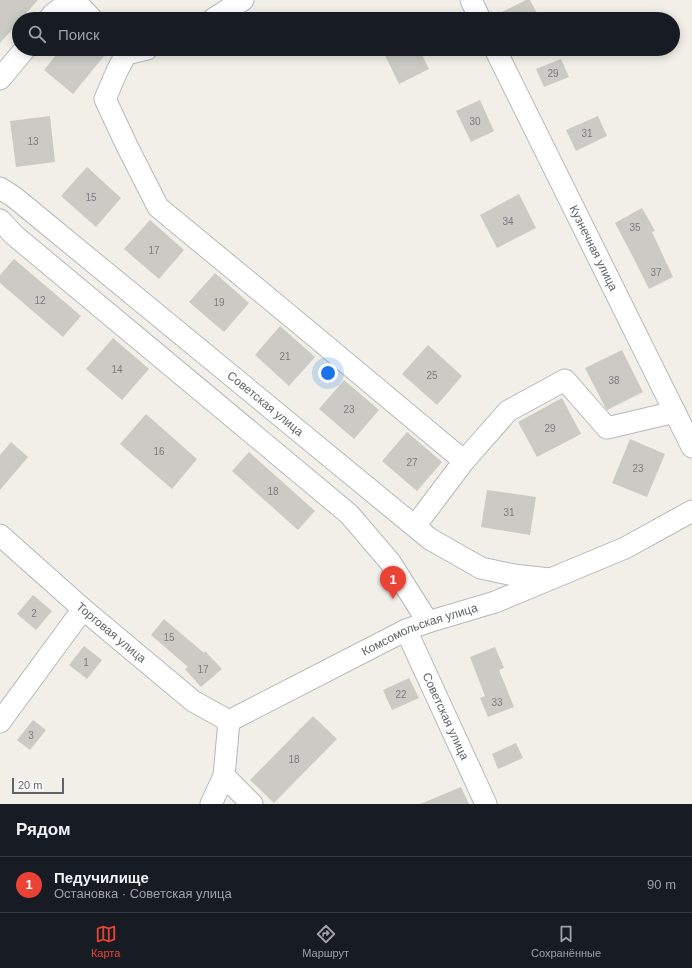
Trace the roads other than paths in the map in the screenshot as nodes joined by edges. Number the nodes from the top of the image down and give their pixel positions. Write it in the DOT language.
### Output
graph roads {
  1 [pos="73,0"];
  2 [pos="243,0"];
  3 [pos="471,0"];
  4 [pos="56,12"];
  5 [pos="85,12"];
  6 [pos="224,12"];
  7 [pos="477,12"];
  8 [pos="19,56"];
  9 [pos="122,56"];
  10 [pos="498,56"];
  11 [pos="0,79"];
  12 [pos="0,188"];
  13 [pos="0,220"];
  14 [pos="675,412"];
  15 [pos="692,447"];
  16 [pos="464,461"];
  17 [pos="692,511"];
  18 [pos="415,526"];
  19 [pos="0,535"];
  20 [pos="549,579"];
  21 [pos="83,609"];
  22 [pos="428,622"];
  23 [pos="406,630"];
  24 [pos="229,721"];
  25 [pos="0,722"];
  26 [pos="224,776"];
  27 [pos="211,804"];
  28 [pos="252,804"];
  29 [pos="486,804"];
  1 -- 4 [label="street"];
  1 -- 5 [label="street"];
  2 -- 6 [label="street"];
  3 -- 7 [label="street"];
  8 -- 11 [label="street"];
  9 -- 16 [label="street"];
  10 -- 14 [label="street, Кузнечная улица"];
  12 -- 18 [label="street, Советская улица"];
  13 -- 22 [label="street"];
  14 -- 15 [label="street, Кузнечная улица"];
  14 -- 16 [label="street"];
  16 -- 18 [label="street"];
  17 -- 20 [label="street, Комсомольская улица"];
  18 -- 20 [label="street, Советская улица"];
  19 -- 21 [label="street, Торговая улица"];
  20 -- 22 [label="street, Комсомольская улица"];
  21 -- 24 [label="street, Торговая улица"];
  21 -- 25 [label="street"];
  22 -- 23 [label="street, Комсомольская улица"];
  23 -- 24 [label="street, Комсомольская улица"];
  23 -- 29 [label="street, Советская улица"];
  24 -- 26 [label="street"];
  26 -- 27 [label="street"];
  26 -- 28 [label="street"];
}
